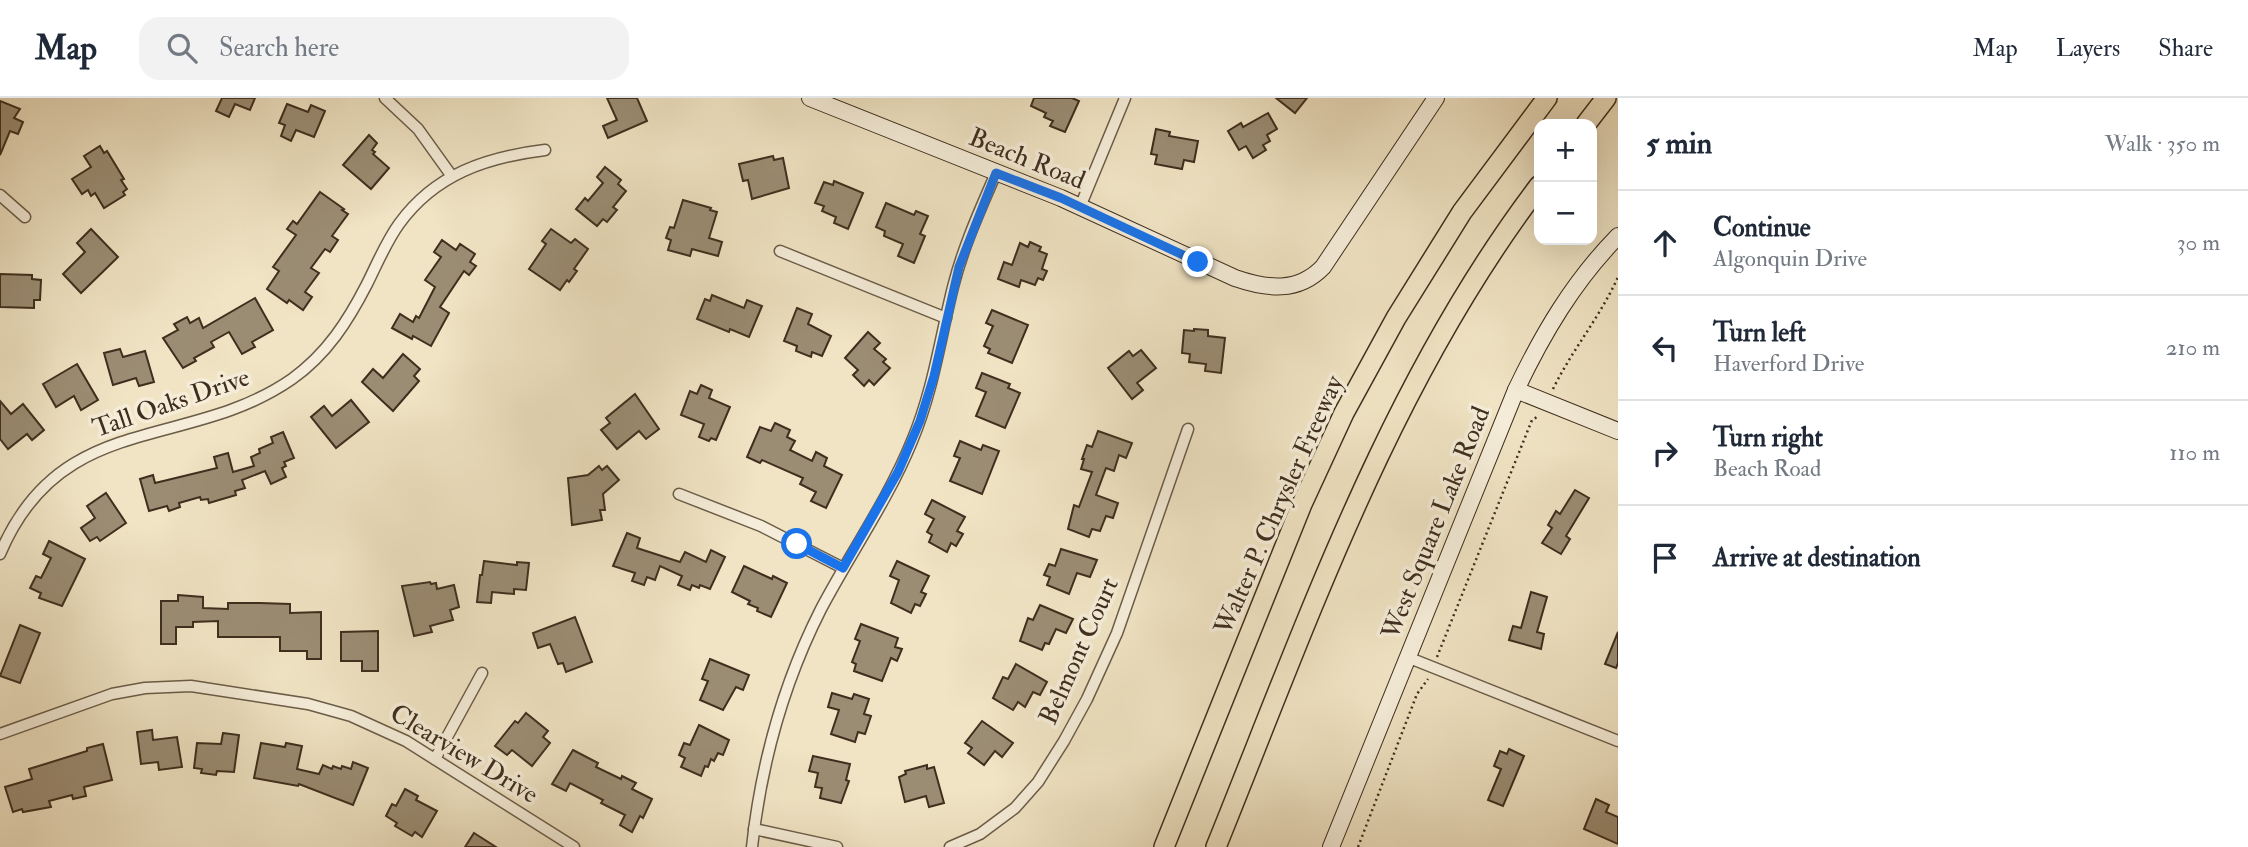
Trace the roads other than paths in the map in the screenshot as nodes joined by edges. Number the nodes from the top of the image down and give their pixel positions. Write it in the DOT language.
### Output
graph roads {
  1 [pos="385,98"];
  2 [pos="810,98"];
  3 [pos="1125,98"];
  4 [pos="1436,98"];
  5 [pos="1547,98"];
  6 [pos="1606,98"];
  7 [pos="1590,119"];
  8 [pos="545,150"];
  9 [pos="996,173"];
  10 [pos="451,175"];
  11 [pos="1534,193"];
  12 [pos="0,195"];
  13 [pos="1080,207"];
  14 [pos="25,217"];
  15 [pos="1618,236"];
  16 [pos="780,251"];
  17 [pos="946,318"];
  18 [pos="1516,390"];
  19 [pos="1188,429"];
  20 [pos="1618,431"];
  21 [pos="679,494"];
  22 [pos="0,554"];
  23 [pos="843,568"];
  24 [pos="1407,657"];
  25 [pos="482,673"];
  26 [pos="0,734"];
  27 [pos="1618,741"];
  28 [pos="435,759"];
  29 [pos="754,829"];
  30 [pos="560,843"];
  31 [pos="574,847"];
  32 [pos="752,847"];
  33 [pos="837,847"];
  34 [pos="950,847"];
  35 [pos="1164,847"];
  36 [pos="1216,847"];
  37 [pos="1331,847"];
  1 -- 10 [label="street"];
  2 -- 9 [label="street, Beach Road"];
  3 -- 13 [label="street"];
  4 -- 13 [label="street, Beach Road"];
  5 -- 35 [label="highway, Walter P. Chrysler Freeway"];
  6 -- 7 [label="highway"];
  8 -- 10 [label="street, Tall Oaks Drive"];
  9 -- 13 [label="street, Beach Road"];
  9 -- 17 [label="street"];
  10 -- 22 [label="street, Tall Oaks Drive"];
  11 -- 36 [label="highway"];
  12 -- 14 [label="street"];
  15 -- 18 [label="street, West Square Lake Road"];
  16 -- 17 [label="street"];
  17 -- 23 [label="street"];
  18 -- 20 [label="street"];
  18 -- 24 [label="street, West Square Lake Road"];
  19 -- 34 [label="street, Belmont Court"];
  21 -- 23 [label="street"];
  23 -- 29 [label="street"];
  24 -- 27 [label="street"];
  24 -- 37 [label="street, West Square Lake Road"];
  25 -- 28 [label="street"];
  26 -- 28 [label="street, Clearview Drive"];
  28 -- 30 [label="street, Clearview Drive"];
  29 -- 32 [label="street"];
  29 -- 33 [label="street"];
  30 -- 31 [label="street, Clearview Drive"];
}
